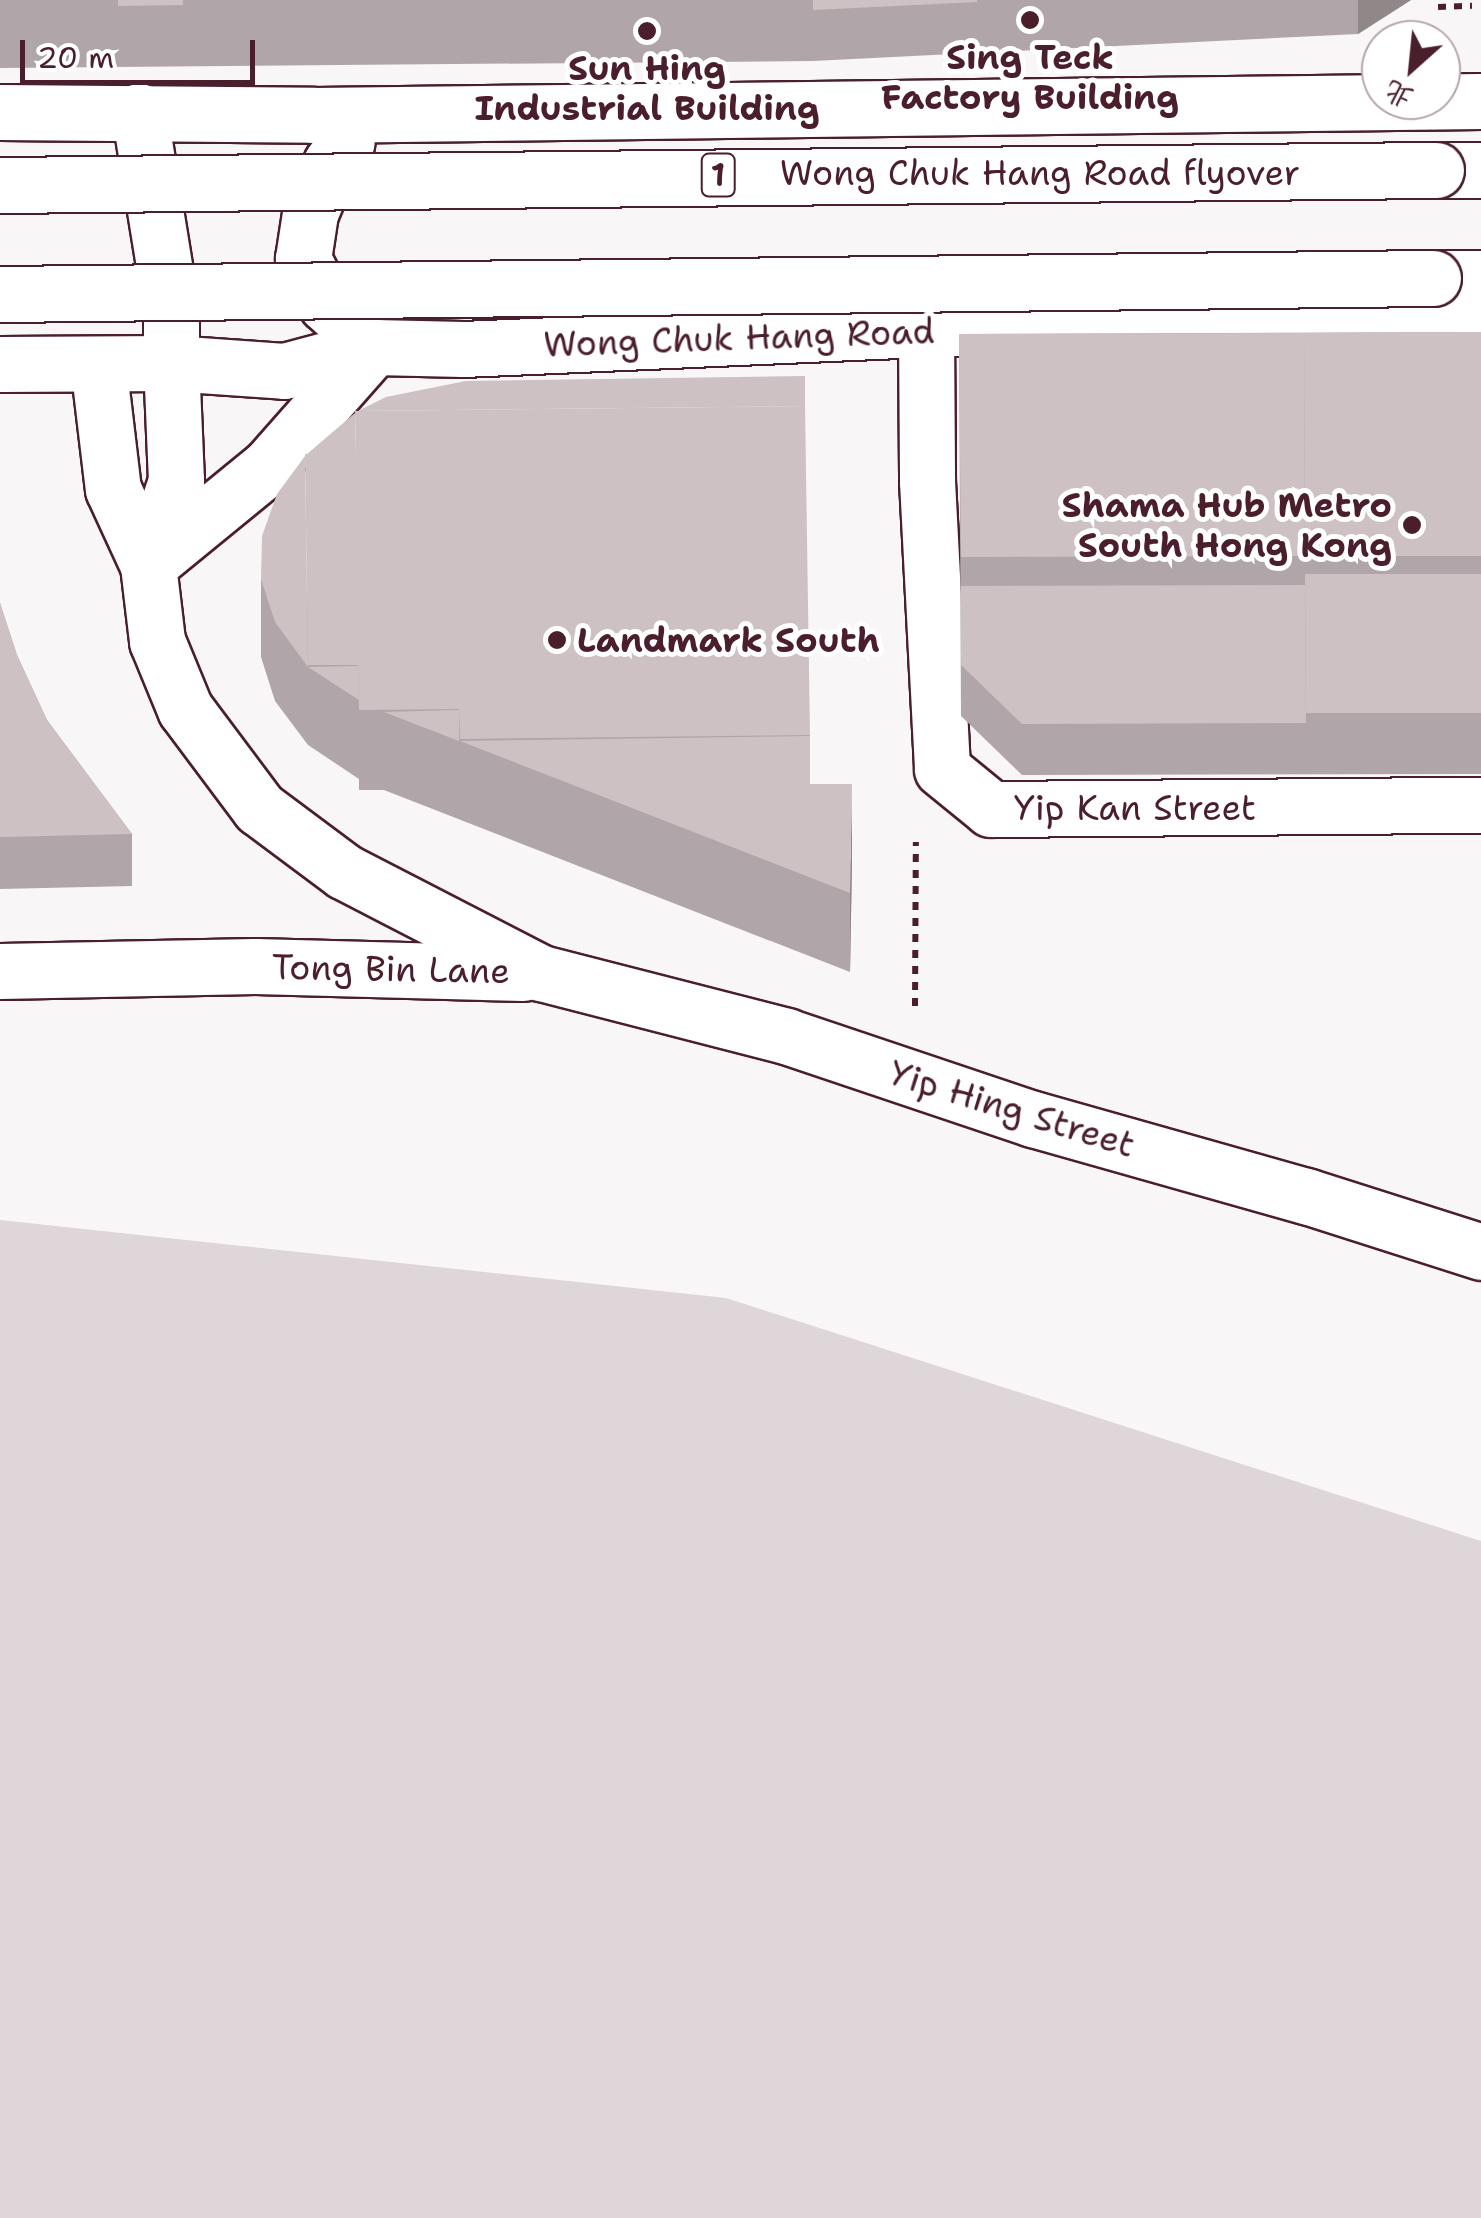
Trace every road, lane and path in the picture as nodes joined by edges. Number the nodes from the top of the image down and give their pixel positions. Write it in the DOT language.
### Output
graph roads {
  1 [pos="1472,6"];
  2 [pos="1438,7"];
  3 [pos="1481,101"];
  4 [pos="139,111"];
  5 [pos="0,112"];
  6 [pos="367,114"];
  7 [pos="1481,170"];
  8 [pos="0,186"];
  9 [pos="1481,278"];
  10 [pos="0,294"];
  11 [pos="1481,315"];
  12 [pos="926,329"];
  13 [pos="374,348"];
  14 [pos="171,363"];
  15 [pos="0,364"];
  16 [pos="98,364"];
  17 [pos="148,565"];
  18 [pos="1481,805"];
  19 [pos="916,842"];
  20 [pos="0,972"];
  21 [pos="541,973"];
  22 [pos="915,1020"];
  23 [pos="1481,1252"];
  1 -- 2 [label="path"];
  3 -- 6 [label="main road"];
  4 -- 5 [label="main road"];
  4 -- 6 [label="main road"];
  4 -- 14 [label="main road, Tong Bin Lane"];
  6 -- 13 [label="main road"];
  7 -- 8 [label="main road, Wong Chuk Hang Road flyover / 1, bridge"];
  9 -- 10 [label="main road, bridge"];
  11 -- 12 [label="main road, Wong Chuk Hang Road"];
  12 -- 13 [label="main road, Wong Chuk Hang Road"];
  12 -- 18 [label="main road, Yip Kan Street"];
  13 -- 14 [label="main road, Wong Chuk Hang Road"];
  13 -- 17 [label="main road"];
  14 -- 16 [label="main road, Wong Chuk Hang Road"];
  14 -- 17 [label="main road, Tong Bin Lane"];
  15 -- 16 [label="main road, Wong Chuk Hang Road"];
  16 -- 17 [label="main road, Tong Bin Lane"];
  17 -- 21 [label="main road, Tong Bin Lane"];
  19 -- 22 [label="path"];
  20 -- 21 [label="main road, Tong Bin Lane"];
  21 -- 23 [label="main road, Yip Hing Street"];
}
